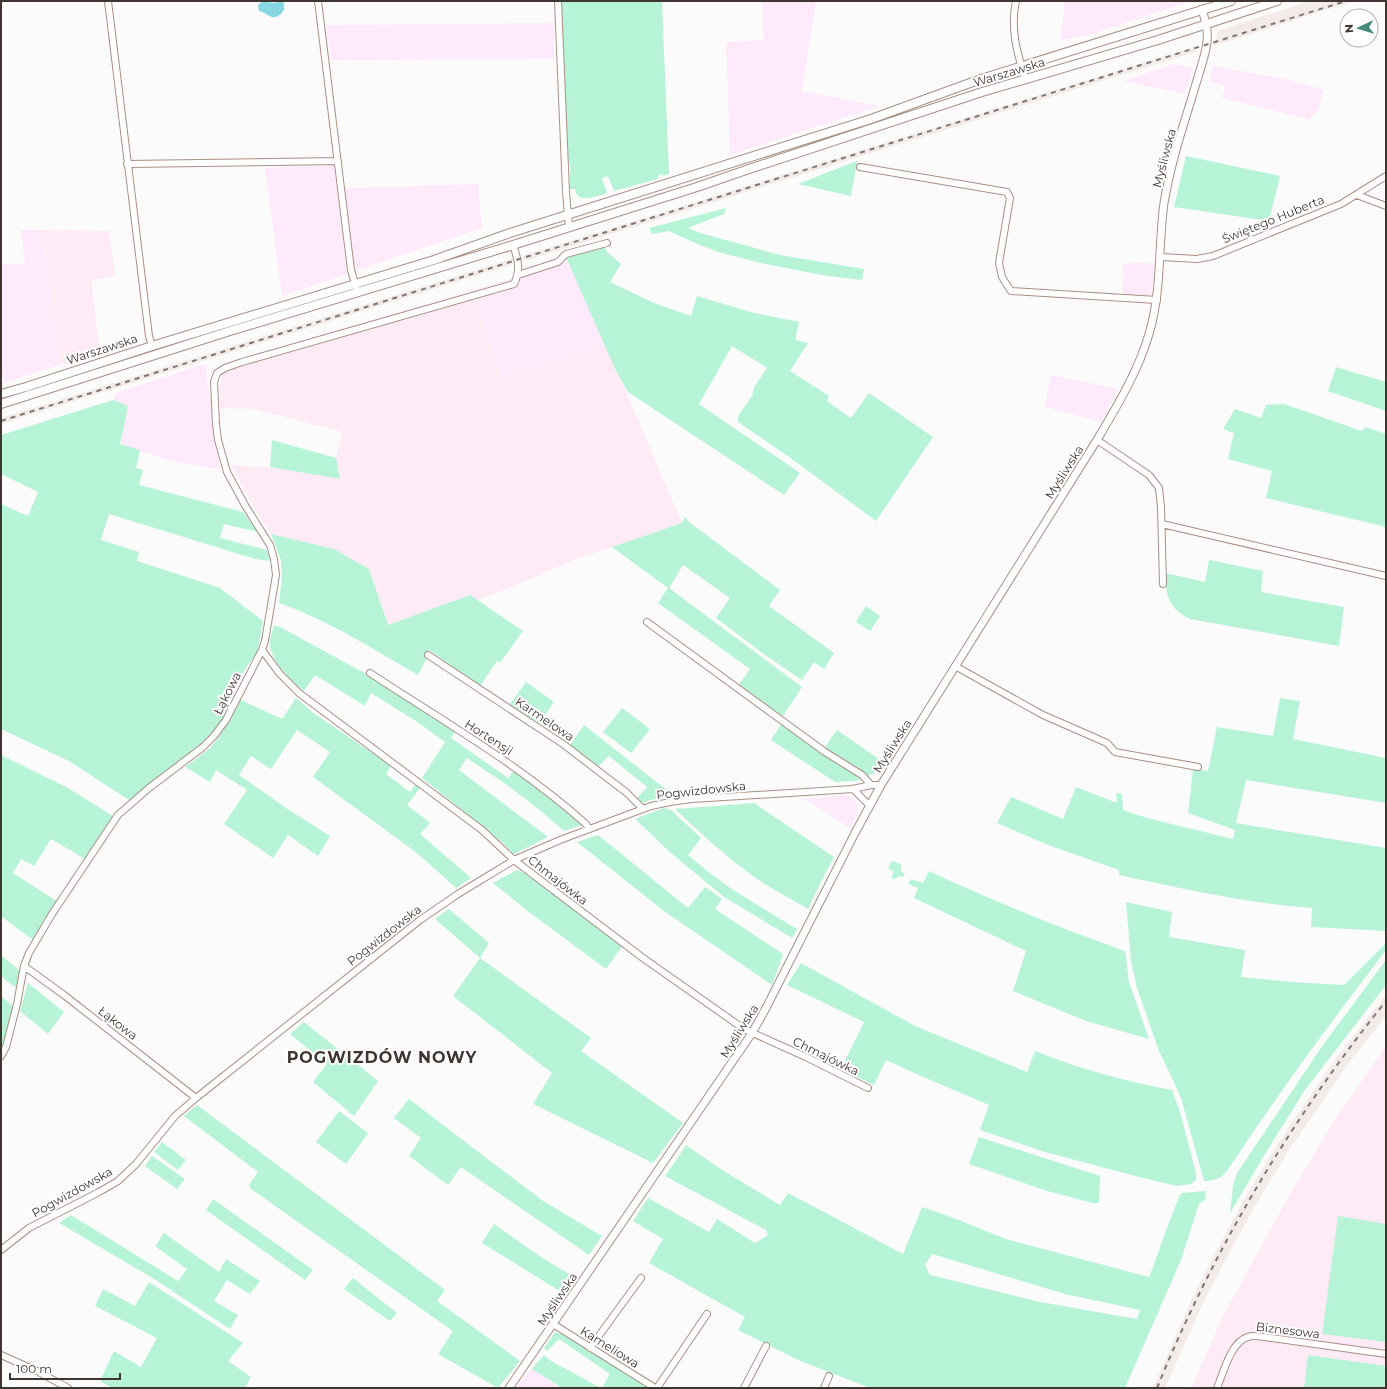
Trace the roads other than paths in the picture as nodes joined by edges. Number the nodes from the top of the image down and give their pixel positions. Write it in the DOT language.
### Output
graph roads {
  1 [pos="108,1"];
  2 [pos="318,1"];
  3 [pos="558,1"];
  4 [pos="1016,1"];
  5 [pos="1230,1"];
  6 [pos="1277,1"];
  7 [pos="1202,9"];
  8 [pos="1206,24"];
  9 [pos="1022,67"];
  10 [pos="1026,80"];
  11 [pos="338,161"];
  12 [pos="127,164"];
  13 [pos="860,167"];
  14 [pos="1386,176"];
  15 [pos="1357,195"];
  16 [pos="1386,206"];
  17 [pos="568,215"];
  18 [pos="569,227"];
  19 [pos="607,243"];
  20 [pos="513,245"];
  21 [pos="1161,257"];
  22 [pos="518,275"];
  23 [pos="354,283"];
  24 [pos="357,293"];
  25 [pos="1156,300"];
  26 [pos="152,346"];
  27 [pos="1,394"];
  28 [pos="1,404"];
  29 [pos="1097,440"];
  30 [pos="1162,524"];
  31 [pos="1386,576"];
  32 [pos="1163,584"];
  33 [pos="647,622"];
  34 [pos="262,650"];
  35 [pos="428,655"];
  36 [pos="955,666"];
  37 [pos="370,673"];
  38 [pos="1198,767"];
  39 [pos="871,785"];
  40 [pos="881,786"];
  41 [pos="853,789"];
  42 [pos="870,806"];
  43 [pos="643,809"];
  44 [pos="589,829"];
  45 [pos="514,860"];
  46 [pos="24,966"];
  47 [pos="752,1033"];
  48 [pos="1,1056"];
  49 [pos="868,1088"];
  50 [pos="196,1098"];
  51 [pos="1,1250"];
  52 [pos="641,1278"];
  53 [pos="707,1314"];
  54 [pos="553,1324"];
  55 [pos="766,1346"];
  56 [pos="590,1348"];
  57 [pos="1386,1354"];
  58 [pos="1,1355"];
  59 [pos="829,1376"];
  60 [pos="68,1388"];
  61 [pos="509,1388"];
  62 [pos="656,1388"];
  63 [pos="744,1388"];
  64 [pos="824,1388"];
  65 [pos="1217,1388"];
  1 -- 12 [label="street"];
  2 -- 11 [label="street"];
  3 -- 17 [label="street"];
  4 -- 9 [label="street"];
  5 -- 7 [label="main road, Warszawska"];
  6 -- 8 [label="main road, Warszawska"];
  7 -- 8 [label="street, Myśliwska"];
  7 -- 9 [label="main road, Warszawska"];
  8 -- 10 [label="main road, Warszawska"];
  8 -- 21 [label="street, Myśliwska"];
  9 -- 10 [label="street"];
  9 -- 17 [label="main road, Warszawska"];
  10 -- 18 [label="main road, Warszawska"];
  11 -- 12 [label="street"];
  11 -- 23 [label="street"];
  12 -- 26 [label="street"];
  13 -- 25 [label="street"];
  14 -- 15 [label="street, Świętego Huberta"];
  15 -- 16 [label="street"];
  15 -- 21 [label="street, Świętego Huberta"];
  17 -- 18 [label="street"];
  17 -- 23 [label="main road, Warszawska"];
  18 -- 20 [label="main road, Warszawska"];
  19 -- 22 [label="street"];
  20 -- 22 [label="street"];
  20 -- 24 [label="main road, Warszawska"];
  21 -- 25 [label="street, Myśliwska"];
  22 -- 34 [label="street, Łąkowa"];
  23 -- 24 [label="street"];
  23 -- 26 [label="main road, Warszawska"];
  24 -- 28 [label="main road, Warszawska"];
  25 -- 29 [label="street, Myśliwska"];
  26 -- 27 [label="main road, Warszawska"];
  29 -- 30 [label="street"];
  29 -- 36 [label="street, Myśliwska"];
  30 -- 31 [label="street"];
  30 -- 32 [label="street"];
  33 -- 39 [label="street"];
  34 -- 45 [label="street, Chmajówka"];
  34 -- 46 [label="street, Łąkowa"];
  35 -- 43 [label="street, Karmelowa"];
  36 -- 38 [label="street"];
  36 -- 40 [label="street, Myśliwska"];
  37 -- 44 [label="street, Hortensji"];
  39 -- 40 [label="street, Pogwizdowska"];
  39 -- 41 [label="street, Pogwizdowska"];
  40 -- 42 [label="street, Myśliwska"];
  41 -- 42 [label="street"];
  41 -- 43 [label="street, Pogwizdowska"];
  42 -- 47 [label="street, Myśliwska"];
  43 -- 44 [label="street, Pogwizdowska"];
  44 -- 45 [label="street, Pogwizdowska"];
  45 -- 47 [label="street, Chmajówka"];
  45 -- 50 [label="street, Pogwizdowska"];
  46 -- 48 [label="street, Łąkowa"];
  46 -- 50 [label="street, Łąkowa"];
  47 -- 49 [label="street, Chmajówka"];
  47 -- 54 [label="street, Myśliwska"];
  50 -- 51 [label="street, Pogwizdowska"];
  52 -- 56 [label="street"];
  53 -- 62 [label="street"];
  54 -- 56 [label="street, Kameliowa"];
  54 -- 61 [label="street, Myśliwska"];
  55 -- 63 [label="street"];
  56 -- 62 [label="street, Kameliowa"];
  57 -- 65 [label="street, Biznesowa"];
  58 -- 60 [label="street"];
  59 -- 64 [label="street"];
}
